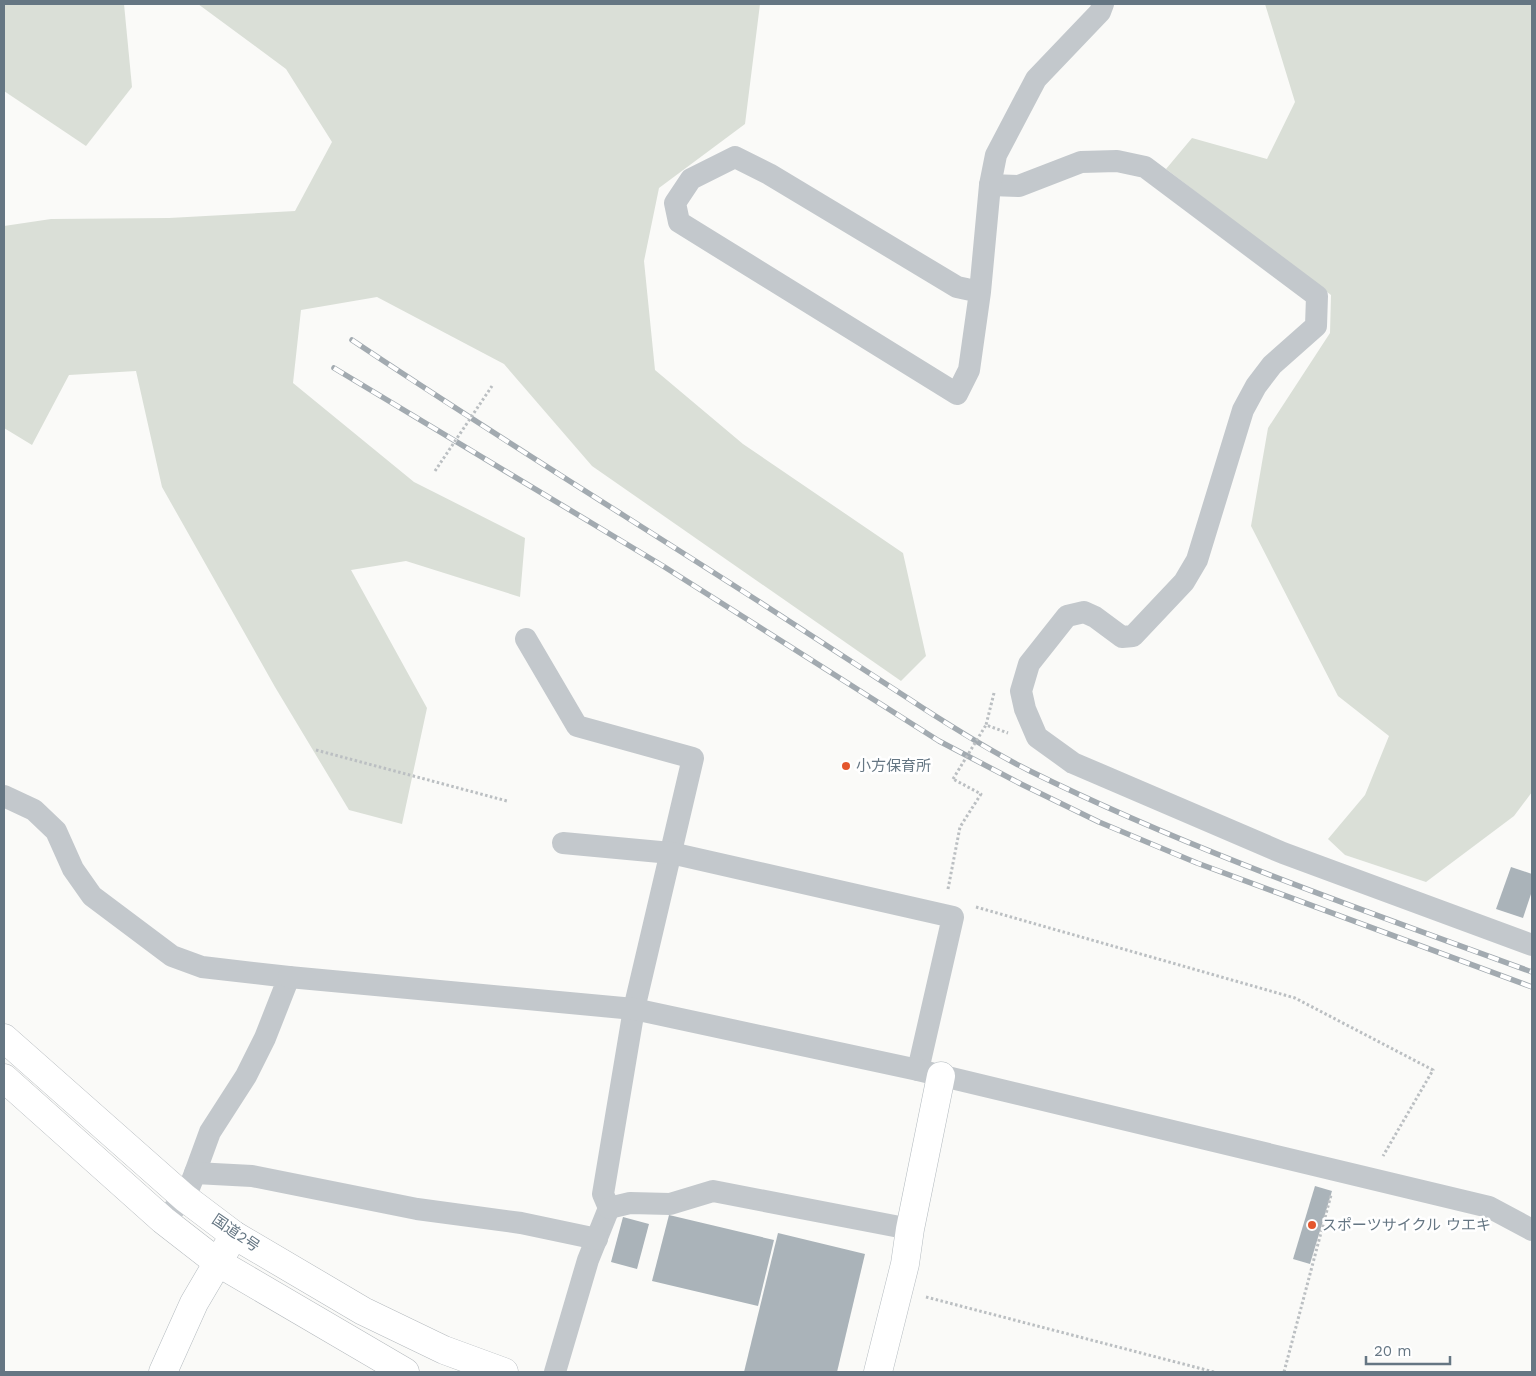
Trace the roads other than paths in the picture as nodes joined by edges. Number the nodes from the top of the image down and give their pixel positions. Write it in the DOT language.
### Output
graph roads {
  1 [pos="1103,4"];
  2 [pos="990,185"];
  3 [pos="980,292"];
  4 [pos="526,639"];
  5 [pos="4,796"];
  6 [pos="564,843"];
  7 [pos="671,853"];
  8 [pos="1532,945"];
  9 [pos="289,977"];
  10 [pos="634,1009"];
  11 [pos="4,1038"];
  12 [pos="929,1073"];
  13 [pos="4,1078"];
  14 [pos="190,1186"];
  15 [pos="609,1208"];
  16 [pos="163,1220"];
  17 [pos="910,1229"];
  18 [pos="1532,1230"];
  19 [pos="234,1235"];
  20 [pos="597,1239"];
  21 [pos="217,1262"];
  22 [pos="163,1372"];
  23 [pos="405,1372"];
  24 [pos="504,1372"];
  25 [pos="555,1372"];
  26 [pos="878,1372"];
  1 -- 2 [label="street"];
  2 -- 3 [label="street"];
  2 -- 8 [label="street"];
  3 -- 3 [label="street"];
  4 -- 7 [label="street"];
  5 -- 9 [label="street"];
  6 -- 7 [label="street"];
  7 -- 10 [label="street"];
  7 -- 12 [label="street"];
  9 -- 10 [label="street"];
  9 -- 14 [label="street"];
  10 -- 12 [label="street"];
  10 -- 15 [label="street"];
  11 -- 14 [label="main road, 国道2号"];
  12 -- 17 [label="main road"];
  12 -- 18 [label="street"];
  13 -- 16 [label="main road"];
  14 -- 16 [label="street"];
  14 -- 19 [label="main road, 国道2号"];
  14 -- 20 [label="street"];
  15 -- 17 [label="street"];
  15 -- 20 [label="street"];
  16 -- 21 [label="main road"];
  17 -- 26 [label="main road"];
  19 -- 21 [label="main road"];
  19 -- 24 [label="main road, 国道2号"];
  20 -- 25 [label="street"];
  21 -- 22 [label="main road"];
  21 -- 23 [label="main road"];
}
